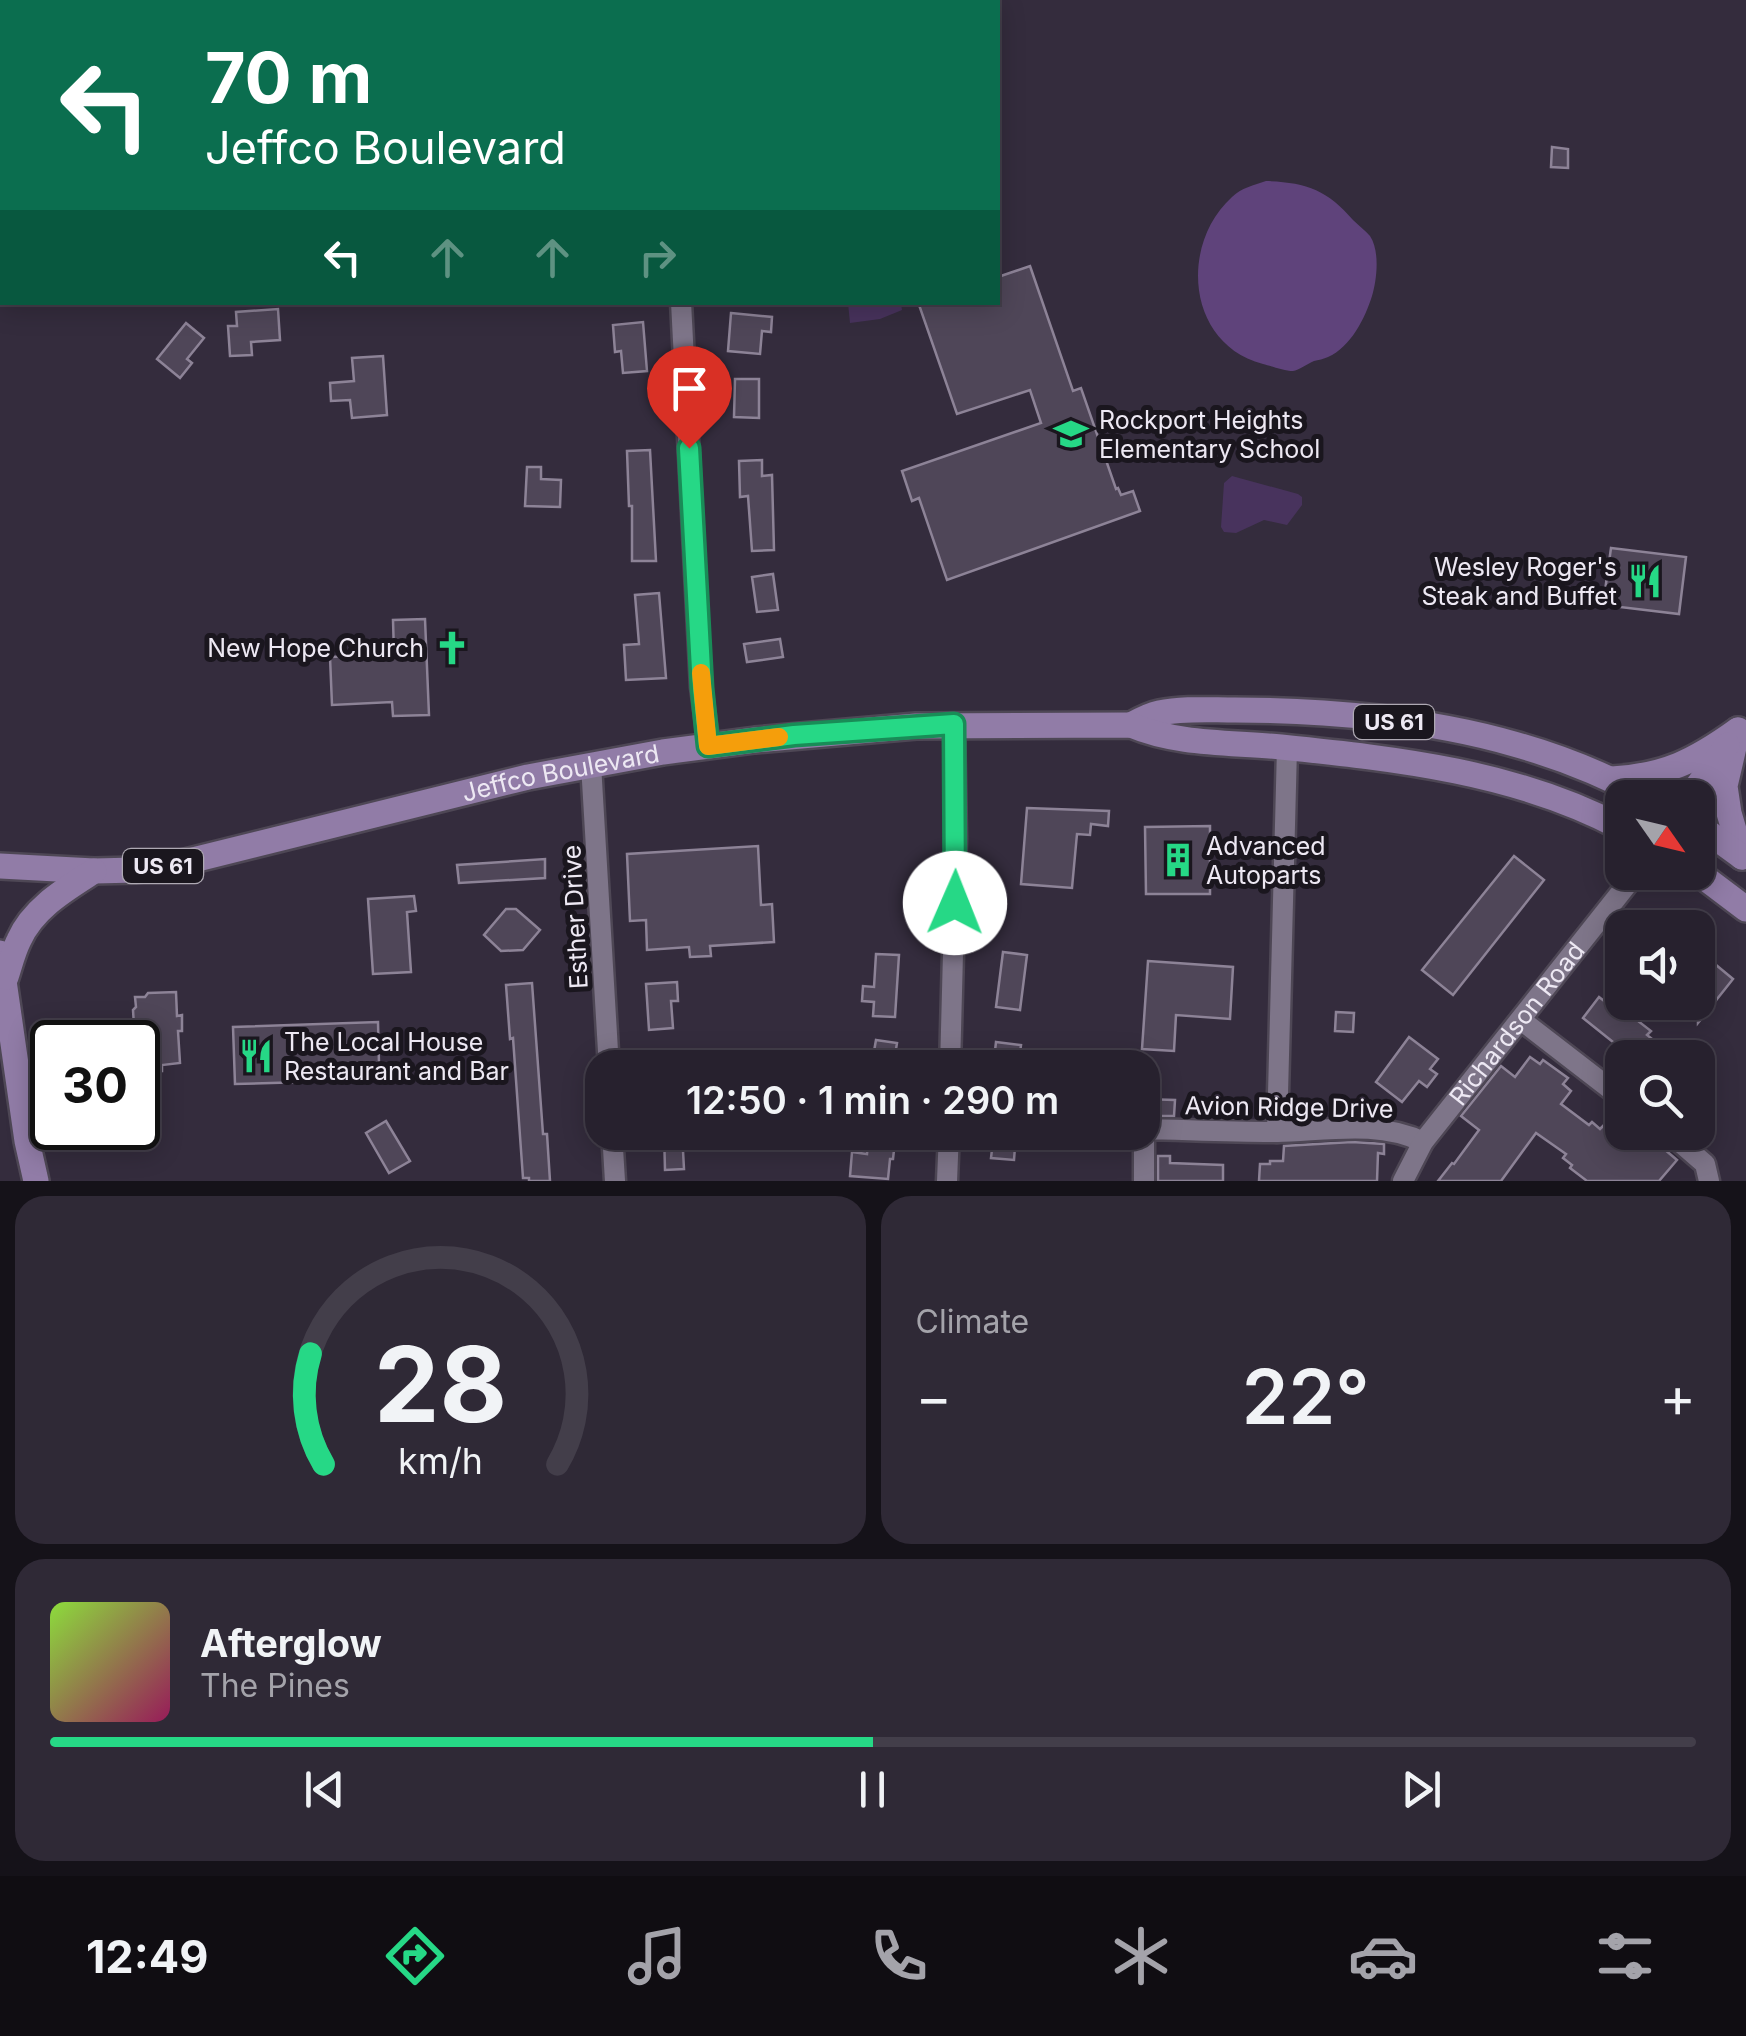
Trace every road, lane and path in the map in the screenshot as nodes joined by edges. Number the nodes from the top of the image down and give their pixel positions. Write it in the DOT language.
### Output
graph roads {
  1 [pos="681,305"];
  2 [pos="954,724"];
  3 [pos="1131,725"];
  4 [pos="1742,726"];
  5 [pos="708,746"];
  6 [pos="1287,748"];
  7 [pos="591,764"];
  8 [pos="1612,779"];
  9 [pos="1702,780"];
  10 [pos="1605,820"];
  11 [pos="1715,837"];
  12 [pos="1744,858"];
  13 [pos="0,866"];
  14 [pos="94,871"];
  15 [pos="1715,886"];
  16 [pos="1624,890"];
  17 [pos="1746,909"];
  18 [pos="0,953"];
  19 [pos="2,979"];
  20 [pos="1522,1020"];
  21 [pos="608,1050"];
  22 [pos="950,1050"];
  23 [pos="1605,1085"];
  24 [pos="1277,1132"];
  25 [pos="1423,1142"];
  26 [pos="613,1150"];
  27 [pos="949,1150"];
  28 [pos="1689,1150"];
  29 [pos="36,1181"];
  30 [pos="615,1181"];
  31 [pos="948,1181"];
  32 [pos="1144,1181"];
  33 [pos="1403,1181"];
  34 [pos="1709,1181"];
  1 -- 5 [label="street"];
  2 -- 3 [label="main road, Jeffco Boulevard / US 61"];
  2 -- 5 [label="main road, Jeffco Boulevard / US 61"];
  2 -- 22 [label="street"];
  3 -- 6 [label="main road, Jeffco Boulevard / US 61"];
  3 -- 8 [label="main road, Jeffco Boulevard / US 61"];
  4 -- 8 [label="main road"];
  4 -- 9 [label="main road"];
  4 -- 12 [label="main road"];
  5 -- 7 [label="main road, Jeffco Boulevard / US 61"];
  6 -- 10 [label="main road, Jeffco Boulevard / US 61"];
  6 -- 24 [label="street"];
  7 -- 14 [label="main road, Jeffco Boulevard / US 61"];
  7 -- 21 [label="street, Esther Drive"];
  11 -- 12 [label="main road"];
  13 -- 14 [label="main road, Jeffco Boulevard / US 61"];
  14 -- 19 [label="main road"];
  15 -- 17 [label="main road"];
  16 -- 20 [label="street, Richardson Road"];
  18 -- 19 [label="main road"];
  19 -- 29 [label="main road"];
  20 -- 23 [label="street"];
  20 -- 25 [label="street, Richardson Road"];
  24 -- 25 [label="street, Avion Ridge Drive"];
  24 -- 32 [label="street, Avion Ridge Drive"];
  25 -- 33 [label="street, Richardson Road"];
  26 -- 30 [label="street"];
  27 -- 31 [label="street"];
  28 -- 34 [label="street"];
}
